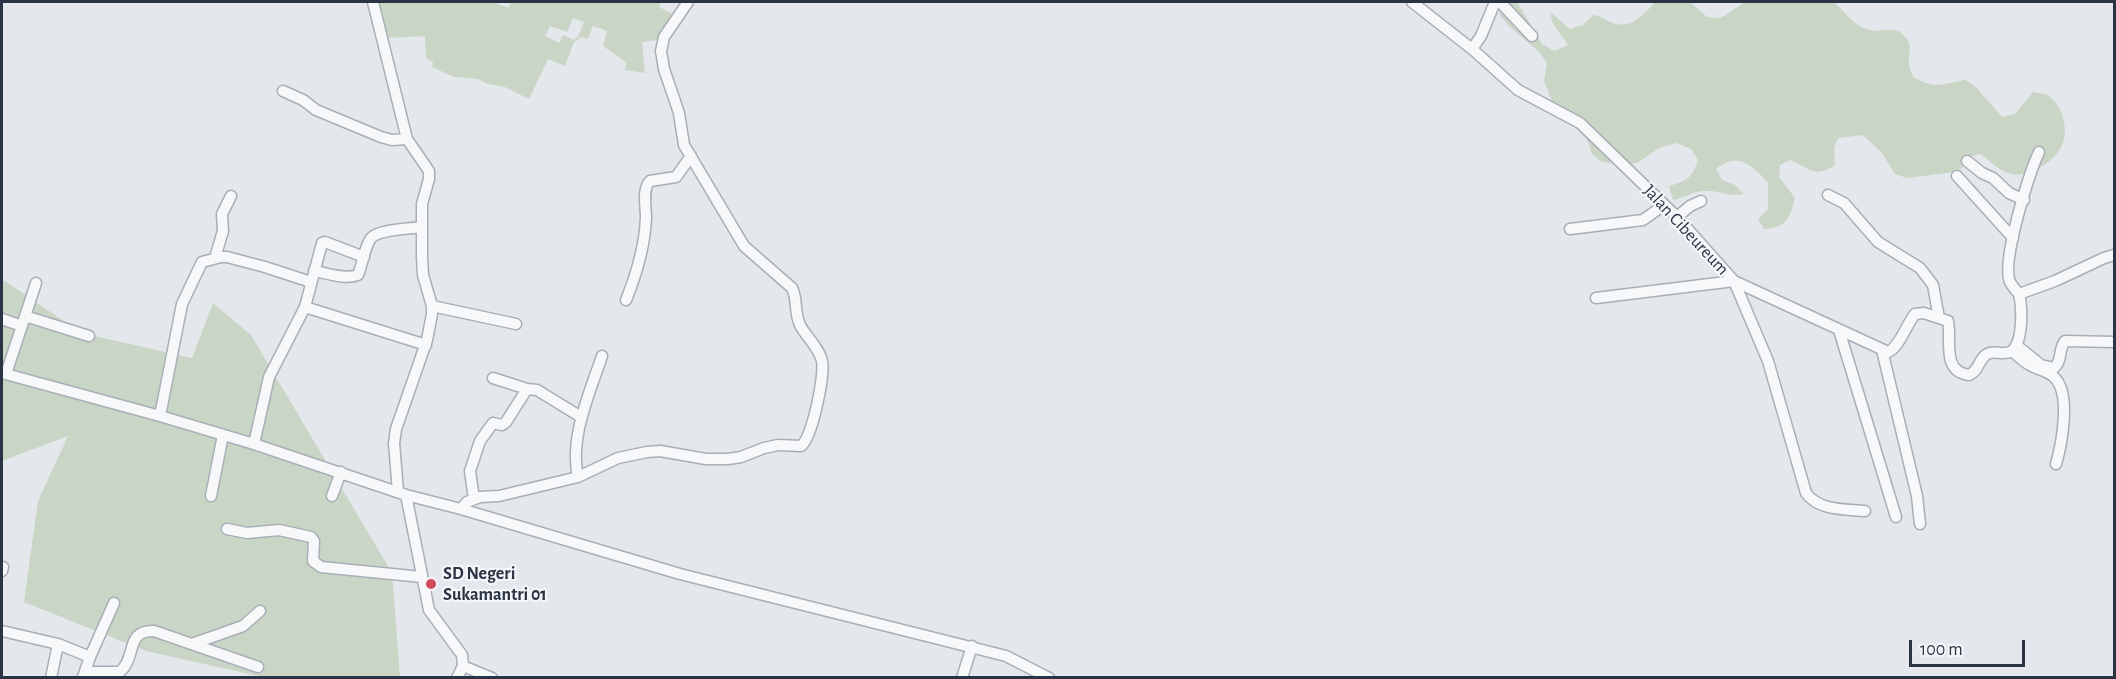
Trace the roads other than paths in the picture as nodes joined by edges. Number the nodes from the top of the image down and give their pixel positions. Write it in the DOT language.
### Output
graph roads {
  1 [pos="373,2"];
  2 [pos="688,2"];
  3 [pos="1412,2"];
  4 [pos="1495,2"];
  5 [pos="1500,2"];
  6 [pos="1532,36"];
  7 [pos="1472,50"];
  8 [pos="283,91"];
  9 [pos="407,139"];
  10 [pos="2039,152"];
  11 [pos="691,156"];
  12 [pos="1967,161"];
  13 [pos="1957,176"];
  14 [pos="1828,195"];
  15 [pos="231,196"];
  16 [pos="2024,200"];
  17 [pos="1701,201"];
  18 [pos="1665,205"];
  19 [pos="1677,217"];
  20 [pos="422,227"];
  21 [pos="1570,228"];
  22 [pos="2013,238"];
  23 [pos="2115,255"];
  24 [pos="364,257"];
  25 [pos="215,258"];
  26 [pos="313,277"];
  27 [pos="1734,281"];
  28 [pos="36,283"];
  29 [pos="2019,294"];
  30 [pos="1596,298"];
  31 [pos="626,300"];
  32 [pos="432,306"];
  33 [pos="305,307"];
  34 [pos="1939,318"];
  35 [pos="2,319"];
  36 [pos="23,321"];
  37 [pos="516,324"];
  38 [pos="1839,330"];
  39 [pos="89,336"];
  40 [pos="2115,342"];
  41 [pos="426,345"];
  42 [pos="2014,348"];
  43 [pos="1882,350"];
  44 [pos="602,356"];
  45 [pos="4,373"];
  46 [pos="493,378"];
  47 [pos="527,389"];
  48 [pos="160,416"];
  49 [pos="581,417"];
  50 [pos="223,435"];
  51 [pos="254,444"];
  52 [pos="2056,464"];
  53 [pos="341,472"];
  54 [pos="578,477"];
  55 [pos="402,493"];
  56 [pos="211,496"];
  57 [pos="332,496"];
  58 [pos="474,499"];
  59 [pos="462,509"];
  60 [pos="1865,511"];
  61 [pos="1896,517"];
  62 [pos="1920,524"];
  63 [pos="227,529"];
  64 [pos="422,577"];
  65 [pos="114,603"];
  66 [pos="260,611"];
  67 [pos="2,631"];
  68 [pos="58,644"];
  69 [pos="192,644"];
  70 [pos="972,646"];
  71 [pos="90,657"];
  72 [pos="463,666"];
  73 [pos="258,667"];
  74 [pos="1034,673"];
  75 [pos="84,675"];
  76 [pos="51,678"];
  77 [pos="457,678"];
  78 [pos="492,678"];
  79 [pos="962,678"];
  80 [pos="1049,678"];
  1 -- 9 [label="street"];
  2 -- 11 [label="street"];
  3 -- 7 [label="street, Jalan Cibeureum"];
  4 -- 7 [label="street"];
  5 -- 6 [label="street"];
  7 -- 18 [label="street, Jalan Cibeureum"];
  8 -- 9 [label="street"];
  9 -- 20 [label="street"];
  10 -- 16 [label="street"];
  11 -- 31 [label="street"];
  11 -- 54 [label="street"];
  12 -- 16 [label="street"];
  13 -- 22 [label="street"];
  14 -- 34 [label="street"];
  15 -- 25 [label="street"];
  16 -- 22 [label="street"];
  17 -- 19 [label="street"];
  18 -- 19 [label="street, Jalan Cibeureum"];
  18 -- 21 [label="street"];
  19 -- 27 [label="street, Jalan Cibeureum"];
  20 -- 24 [label="street"];
  20 -- 32 [label="street"];
  22 -- 29 [label="street"];
  23 -- 29 [label="street"];
  24 -- 26 [label="street"];
  24 -- 26 [label="street"];
  25 -- 26 [label="street"];
  25 -- 48 [label="street"];
  26 -- 33 [label="street"];
  27 -- 30 [label="street"];
  27 -- 38 [label="street"];
  27 -- 60 [label="street, Jalan Cibeureum"];
  28 -- 36 [label="street"];
  29 -- 42 [label="street"];
  32 -- 37 [label="street"];
  32 -- 41 [label="street"];
  33 -- 41 [label="street"];
  33 -- 51 [label="street"];
  34 -- 42 [label="street"];
  34 -- 43 [label="street"];
  35 -- 36 [label="street"];
  36 -- 39 [label="street"];
  36 -- 45 [label="street"];
  38 -- 43 [label="street"];
  38 -- 61 [label="street"];
  40 -- 42 [label="street"];
  41 -- 55 [label="street"];
  42 -- 52 [label="street"];
  43 -- 62 [label="street"];
  44 -- 49 [label="street"];
  45 -- 48 [label="street"];
  46 -- 47 [label="street"];
  47 -- 49 [label="street"];
  47 -- 58 [label="street"];
  48 -- 50 [label="street"];
  49 -- 54 [label="street"];
  50 -- 51 [label="street"];
  50 -- 56 [label="street"];
  51 -- 53 [label="street"];
  53 -- 55 [label="street"];
  53 -- 57 [label="street"];
  54 -- 58 [label="street"];
  55 -- 59 [label="street"];
  55 -- 64 [label="street"];
  58 -- 59 [label="street"];
  59 -- 70 [label="street"];
  63 -- 64 [label="street"];
  64 -- 72 [label="street"];
  65 -- 71 [label="street"];
  66 -- 69 [label="street"];
  67 -- 68 [label="street"];
  68 -- 71 [label="street"];
  68 -- 76 [label="street"];
  69 -- 73 [label="street"];
  69 -- 75 [label="street"];
  70 -- 74 [label="street"];
  70 -- 79 [label="street"];
  71 -- 75 [label="street"];
  72 -- 77 [label="street"];
  72 -- 78 [label="street"];
  74 -- 80 [label="street"];
}
